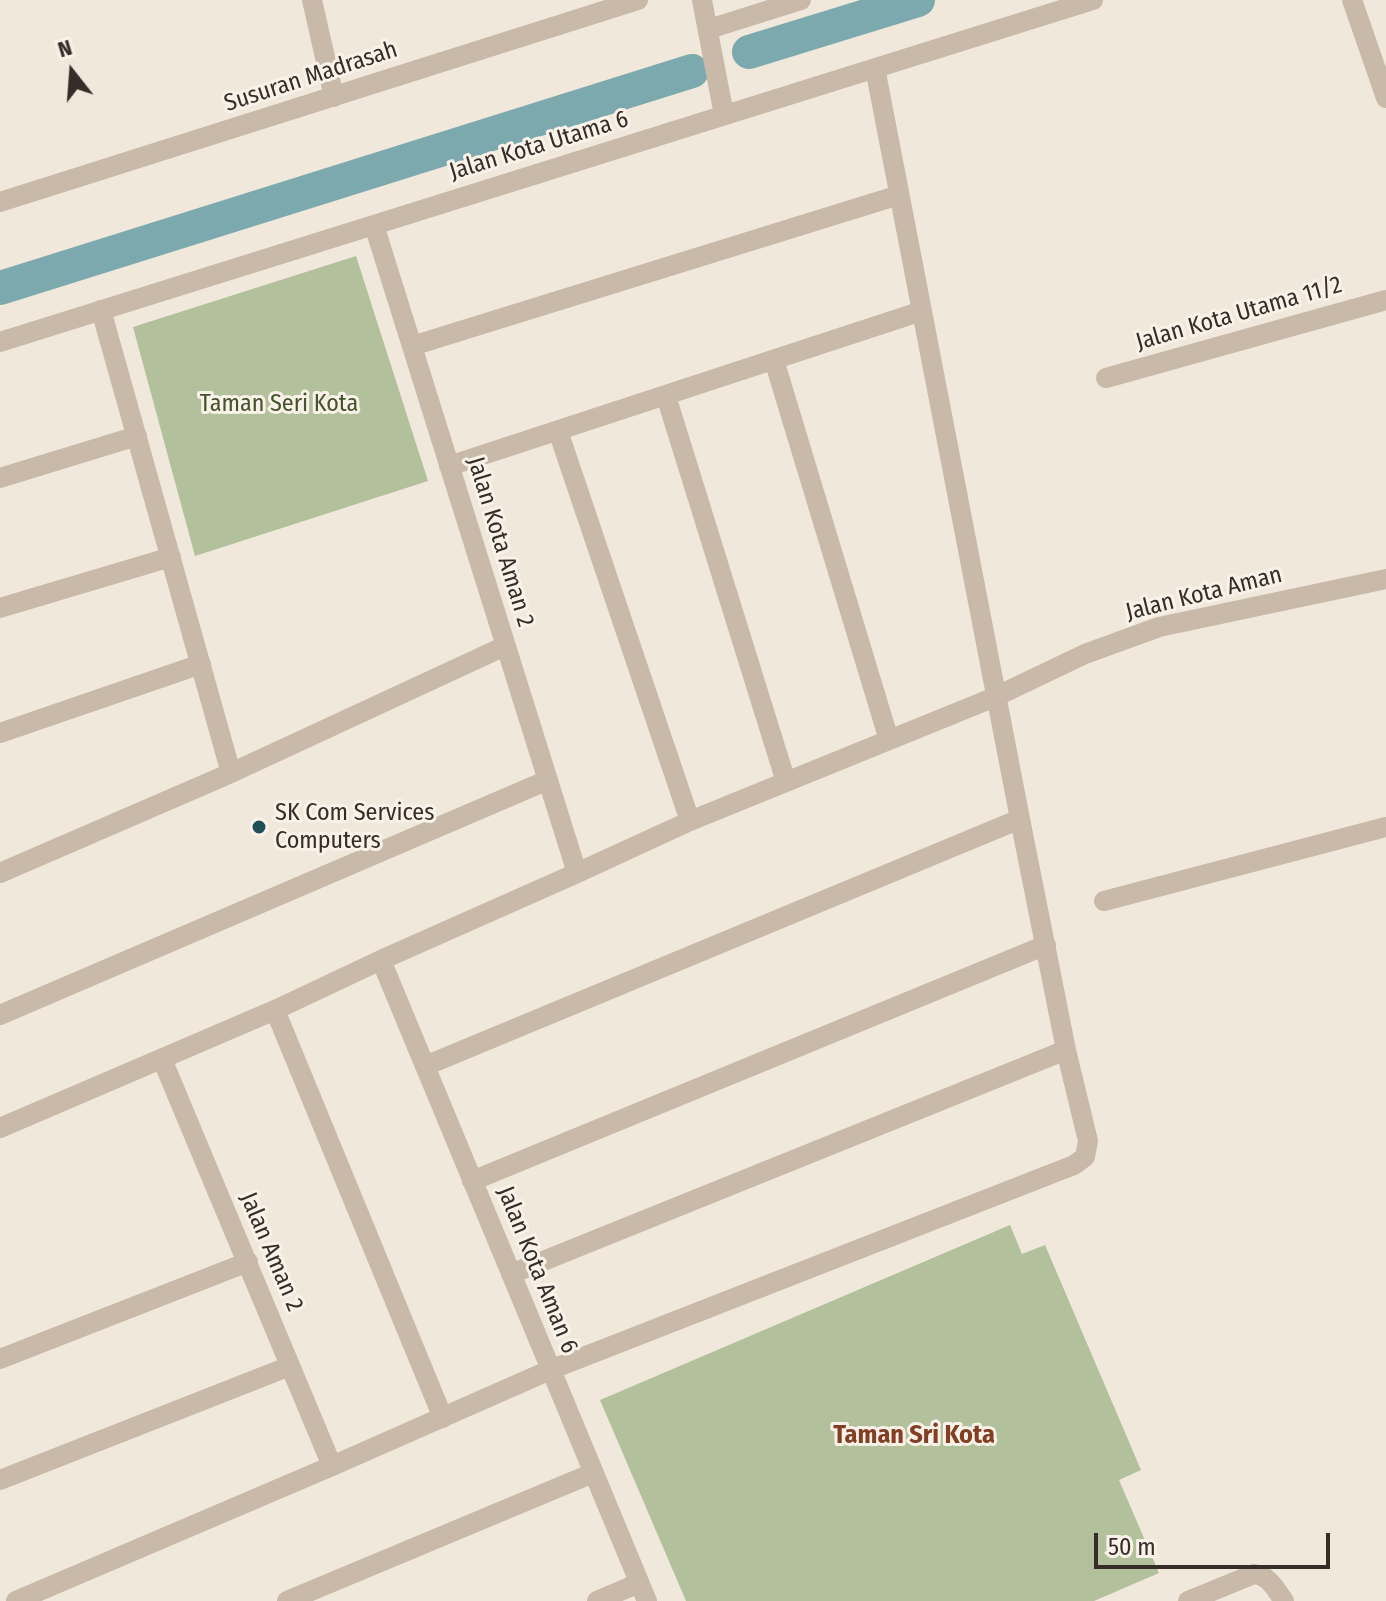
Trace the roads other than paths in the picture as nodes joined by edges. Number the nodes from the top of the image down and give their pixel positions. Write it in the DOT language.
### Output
graph roads {
  1 [pos="312,0"];
  2 [pos="638,0"];
  3 [pos="702,0"];
  4 [pos="801,0"];
  5 [pos="1093,0"];
  6 [pos="1352,0"];
  7 [pos="709,29"];
  8 [pos="875,68"];
  9 [pos="334,97"];
  10 [pos="1386,98"];
  11 [pos="724,115"];
  12 [pos="899,195"];
  13 [pos="0,202"];
  14 [pos="374,225"];
  15 [pos="1386,300"];
  16 [pos="101,310"];
  17 [pos="922,311"];
  18 [pos="0,342"];
  19 [pos="412,346"];
  20 [pos="774,360"];
  21 [pos="1106,378"];
  22 [pos="666,396"];
  23 [pos="558,431"];
  24 [pos="137,436"];
  25 [pos="449,466"];
  26 [pos="0,478"];
  27 [pos="171,557"];
  28 [pos="1386,579"];
  29 [pos="0,608"];
  30 [pos="505,646"];
  31 [pos="201,664"];
  32 [pos="995,697"];
  33 [pos="0,733"];
  34 [pos="889,740"];
  35 [pos="231,773"];
  36 [pos="548,780"];
  37 [pos="786,782"];
  38 [pos="1020,819"];
  39 [pos="690,821"];
  40 [pos="1386,827"];
  41 [pos="0,873"];
  42 [pos="577,873"];
  43 [pos="1104,901"];
  44 [pos="1046,945"];
  45 [pos="381,960"];
  46 [pos="275,1010"];
  47 [pos="0,1015"];
  48 [pos="1066,1050"];
  49 [pos="162,1059"];
  50 [pos="425,1066"];
  51 [pos="0,1128"];
  52 [pos="472,1181"];
  53 [pos="248,1262"];
  54 [pos="511,1274"];
  55 [pos="0,1359"];
  56 [pos="290,1366"];
  57 [pos="550,1370"];
  58 [pos="443,1418"];
  59 [pos="332,1466"];
  60 [pos="593,1473"];
  61 [pos="0,1480"];
  62 [pos="643,1592"];
  63 [pos="16,1601"];
  64 [pos="287,1601"];
  65 [pos="597,1601"];
  66 [pos="1188,1601"];
  67 [pos="1284,1601"];
  1 -- 9 [label="street"];
  2 -- 9 [label="street, Susuran Madrasah"];
  3 -- 7 [label="street"];
  4 -- 7 [label="street"];
  5 -- 8 [label="street, Jalan Kota Utama 6"];
  6 -- 10 [label="street"];
  7 -- 11 [label="street"];
  8 -- 11 [label="street, Jalan Kota Utama 6"];
  8 -- 12 [label="street"];
  9 -- 13 [label="street, Susuran Madrasah"];
  11 -- 14 [label="street, Jalan Kota Utama 6"];
  12 -- 17 [label="street"];
  12 -- 19 [label="street"];
  14 -- 16 [label="street, Jalan Kota Utama 6"];
  14 -- 19 [label="street, Jalan Kota Aman 2"];
  15 -- 21 [label="street, Jalan Kota Utama 11/2"];
  16 -- 18 [label="street, Jalan Kota Utama 6"];
  16 -- 24 [label="street"];
  17 -- 20 [label="street"];
  17 -- 32 [label="street"];
  19 -- 25 [label="street, Jalan Kota Aman 2"];
  20 -- 22 [label="street"];
  20 -- 34 [label="street"];
  22 -- 23 [label="street"];
  22 -- 37 [label="street"];
  23 -- 25 [label="street"];
  23 -- 39 [label="street"];
  24 -- 26 [label="street"];
  24 -- 27 [label="street"];
  25 -- 30 [label="street, Jalan Kota Aman 2"];
  27 -- 29 [label="street"];
  27 -- 31 [label="street"];
  28 -- 32 [label="street, Jalan Kota Aman"];
  30 -- 35 [label="street"];
  30 -- 36 [label="street, Jalan Kota Aman 2"];
  31 -- 33 [label="street"];
  31 -- 35 [label="street"];
  32 -- 34 [label="street, Jalan Kota Aman"];
  32 -- 38 [label="street"];
  34 -- 37 [label="street, Jalan Kota Aman"];
  35 -- 41 [label="street"];
  36 -- 42 [label="street, Jalan Kota Aman 2"];
  36 -- 47 [label="street"];
  37 -- 39 [label="street, Jalan Kota Aman"];
  38 -- 44 [label="street"];
  38 -- 50 [label="street"];
  39 -- 42 [label="street, Jalan Kota Aman"];
  40 -- 43 [label="street"];
  42 -- 45 [label="street, Jalan Kota Aman"];
  44 -- 48 [label="street"];
  44 -- 52 [label="street"];
  45 -- 46 [label="street, Jalan Kota Aman"];
  45 -- 50 [label="street, Jalan Kota Aman 6"];
  46 -- 49 [label="street, Jalan Kota Aman"];
  46 -- 58 [label="street"];
  48 -- 54 [label="street"];
  48 -- 57 [label="street"];
  49 -- 51 [label="street, Jalan Kota Aman"];
  49 -- 53 [label="street, Jalan Aman 2"];
  50 -- 52 [label="street, Jalan Kota Aman 6"];
  52 -- 54 [label="street, Jalan Kota Aman 6"];
  53 -- 55 [label="street"];
  53 -- 56 [label="street, Jalan Aman 2"];
  54 -- 57 [label="street, Jalan Kota Aman 6"];
  56 -- 59 [label="street, Jalan Aman 2"];
  56 -- 61 [label="street"];
  57 -- 58 [label="street"];
  57 -- 60 [label="street, Jalan Kota Aman 6"];
  58 -- 59 [label="street"];
  59 -- 63 [label="street"];
  60 -- 62 [label="street, Jalan Kota Aman 6"];
  60 -- 64 [label="street"];
  62 -- 65 [label="street"];
  66 -- 67 [label="street"];
}
